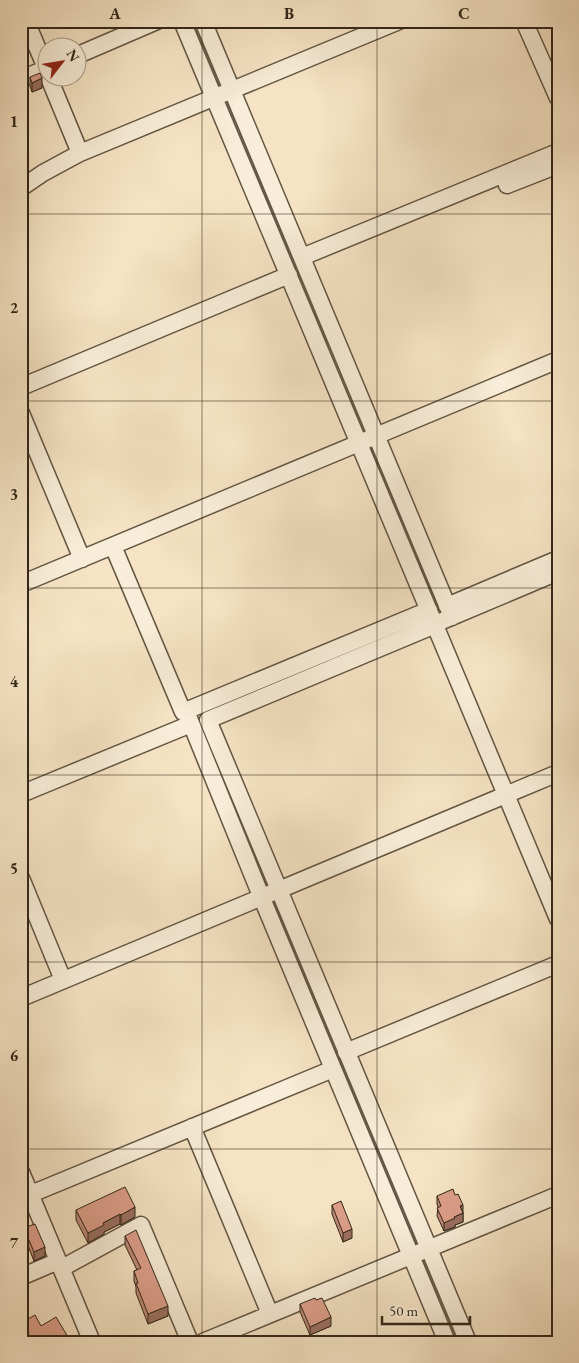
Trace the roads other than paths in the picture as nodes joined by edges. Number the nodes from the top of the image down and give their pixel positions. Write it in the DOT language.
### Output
graph roads {
  1 [pos="26,21"];
  2 [pos="157,21"];
  3 [pos="182,21"];
  4 [pos="203,21"];
  5 [pos="399,21"];
  6 [pos="524,21"];
  7 [pos="38,50"];
  8 [pos="88,51"];
  9 [pos="38,74"];
  10 [pos="21,79"];
  11 [pos="54,88"];
  12 [pos="232,90"];
  13 [pos="214,98"];
  14 [pos="558,98"];
  15 [pos="558,152"];
  16 [pos="80,153"];
  17 [pos="558,164"];
  18 [pos="21,188"];
  19 [pos="304,262"];
  20 [pos="287,271"];
  21 [pos="558,360"];
  22 [pos="21,376"];
  23 [pos="21,387"];
  24 [pos="21,413"];
  25 [pos="368,439"];
  26 [pos="113,546"];
  27 [pos="82,559"];
  28 [pos="558,559"];
  29 [pos="558,572"];
  30 [pos="21,584"];
  31 [pos="449,611"];
  32 [pos="433,619"];
  33 [pos="188,717"];
  34 [pos="558,773"];
  35 [pos="21,786"];
  36 [pos="21,794"];
  37 [pos="506,795"];
  38 [pos="21,878"];
  39 [pos="278,889"];
  40 [pos="261,896"];
  41 [pos="558,919"];
  42 [pos="558,964"];
  43 [pos="558,974"];
  44 [pos="64,980"];
  45 [pos="21,998"];
  46 [pos="348,1057"];
  47 [pos="331,1064"];
  48 [pos="192,1127"];
  49 [pos="25,1183"];
  50 [pos="558,1195"];
  51 [pos="428,1248"];
  52 [pos="412,1256"];
  53 [pos="60,1265"];
  54 [pos="21,1277"];
  55 [pos="270,1314"];
  56 [pos="92,1342"];
  57 [pos="190,1342"];
  58 [pos="203,1342"];
  59 [pos="447,1342"];
  60 [pos="468,1342"];
  1 -- 7 [label="street"];
  2 -- 8 [label="street"];
  3 -- 13 [label="street"];
  4 -- 12 [label="street"];
  5 -- 12 [label="street"];
  6 -- 14 [label="street"];
  9 -- 10 [label="street"];
  11 -- 16 [label="street"];
  12 -- 13 [label="street"];
  12 -- 19 [label="street"];
  13 -- 16 [label="street"];
  13 -- 20 [label="street"];
  15 -- 19 [label="street"];
  16 -- 18 [label="street"];
  17 -- 19 [label="street"];
  19 -- 25 [label="street"];
  20 -- 22 [label="street"];
  20 -- 23 [label="street"];
  20 -- 25 [label="street"];
  21 -- 25 [label="street"];
  24 -- 27 [label="street"];
  25 -- 26 [label="street"];
  25 -- 31 [label="street"];
  25 -- 32 [label="street"];
  26 -- 27 [label="street"];
  26 -- 33 [label="street"];
  27 -- 30 [label="street"];
  28 -- 31 [label="street"];
  29 -- 31 [label="street"];
  31 -- 32 [label="street"];
  32 -- 33 [label="street"];
  32 -- 37 [label="street"];
  32 -- 39 [label="street"];
  33 -- 35 [label="street"];
  33 -- 36 [label="street"];
  33 -- 40 [label="street"];
  34 -- 37 [label="street"];
  37 -- 39 [label="street"];
  37 -- 41 [label="street"];
  38 -- 44 [label="street"];
  39 -- 40 [label="street"];
  39 -- 46 [label="street"];
  40 -- 44 [label="street"];
  40 -- 47 [label="street"];
  42 -- 46 [label="street"];
  43 -- 46 [label="street"];
  44 -- 45 [label="street"];
  46 -- 51 [label="street"];
  47 -- 48 [label="street"];
  47 -- 49 [label="street"];
  47 -- 52 [label="street"];
  48 -- 49 [label="street"];
  48 -- 55 [label="street"];
  49 -- 53 [label="street"];
  50 -- 51 [label="street"];
  51 -- 52 [label="street"];
  51 -- 60 [label="street"];
  52 -- 55 [label="street"];
  52 -- 59 [label="street"];
  53 -- 54 [label="street"];
  53 -- 56 [label="street"];
  53 -- 57 [label="street"];
  55 -- 58 [label="street"];
}
